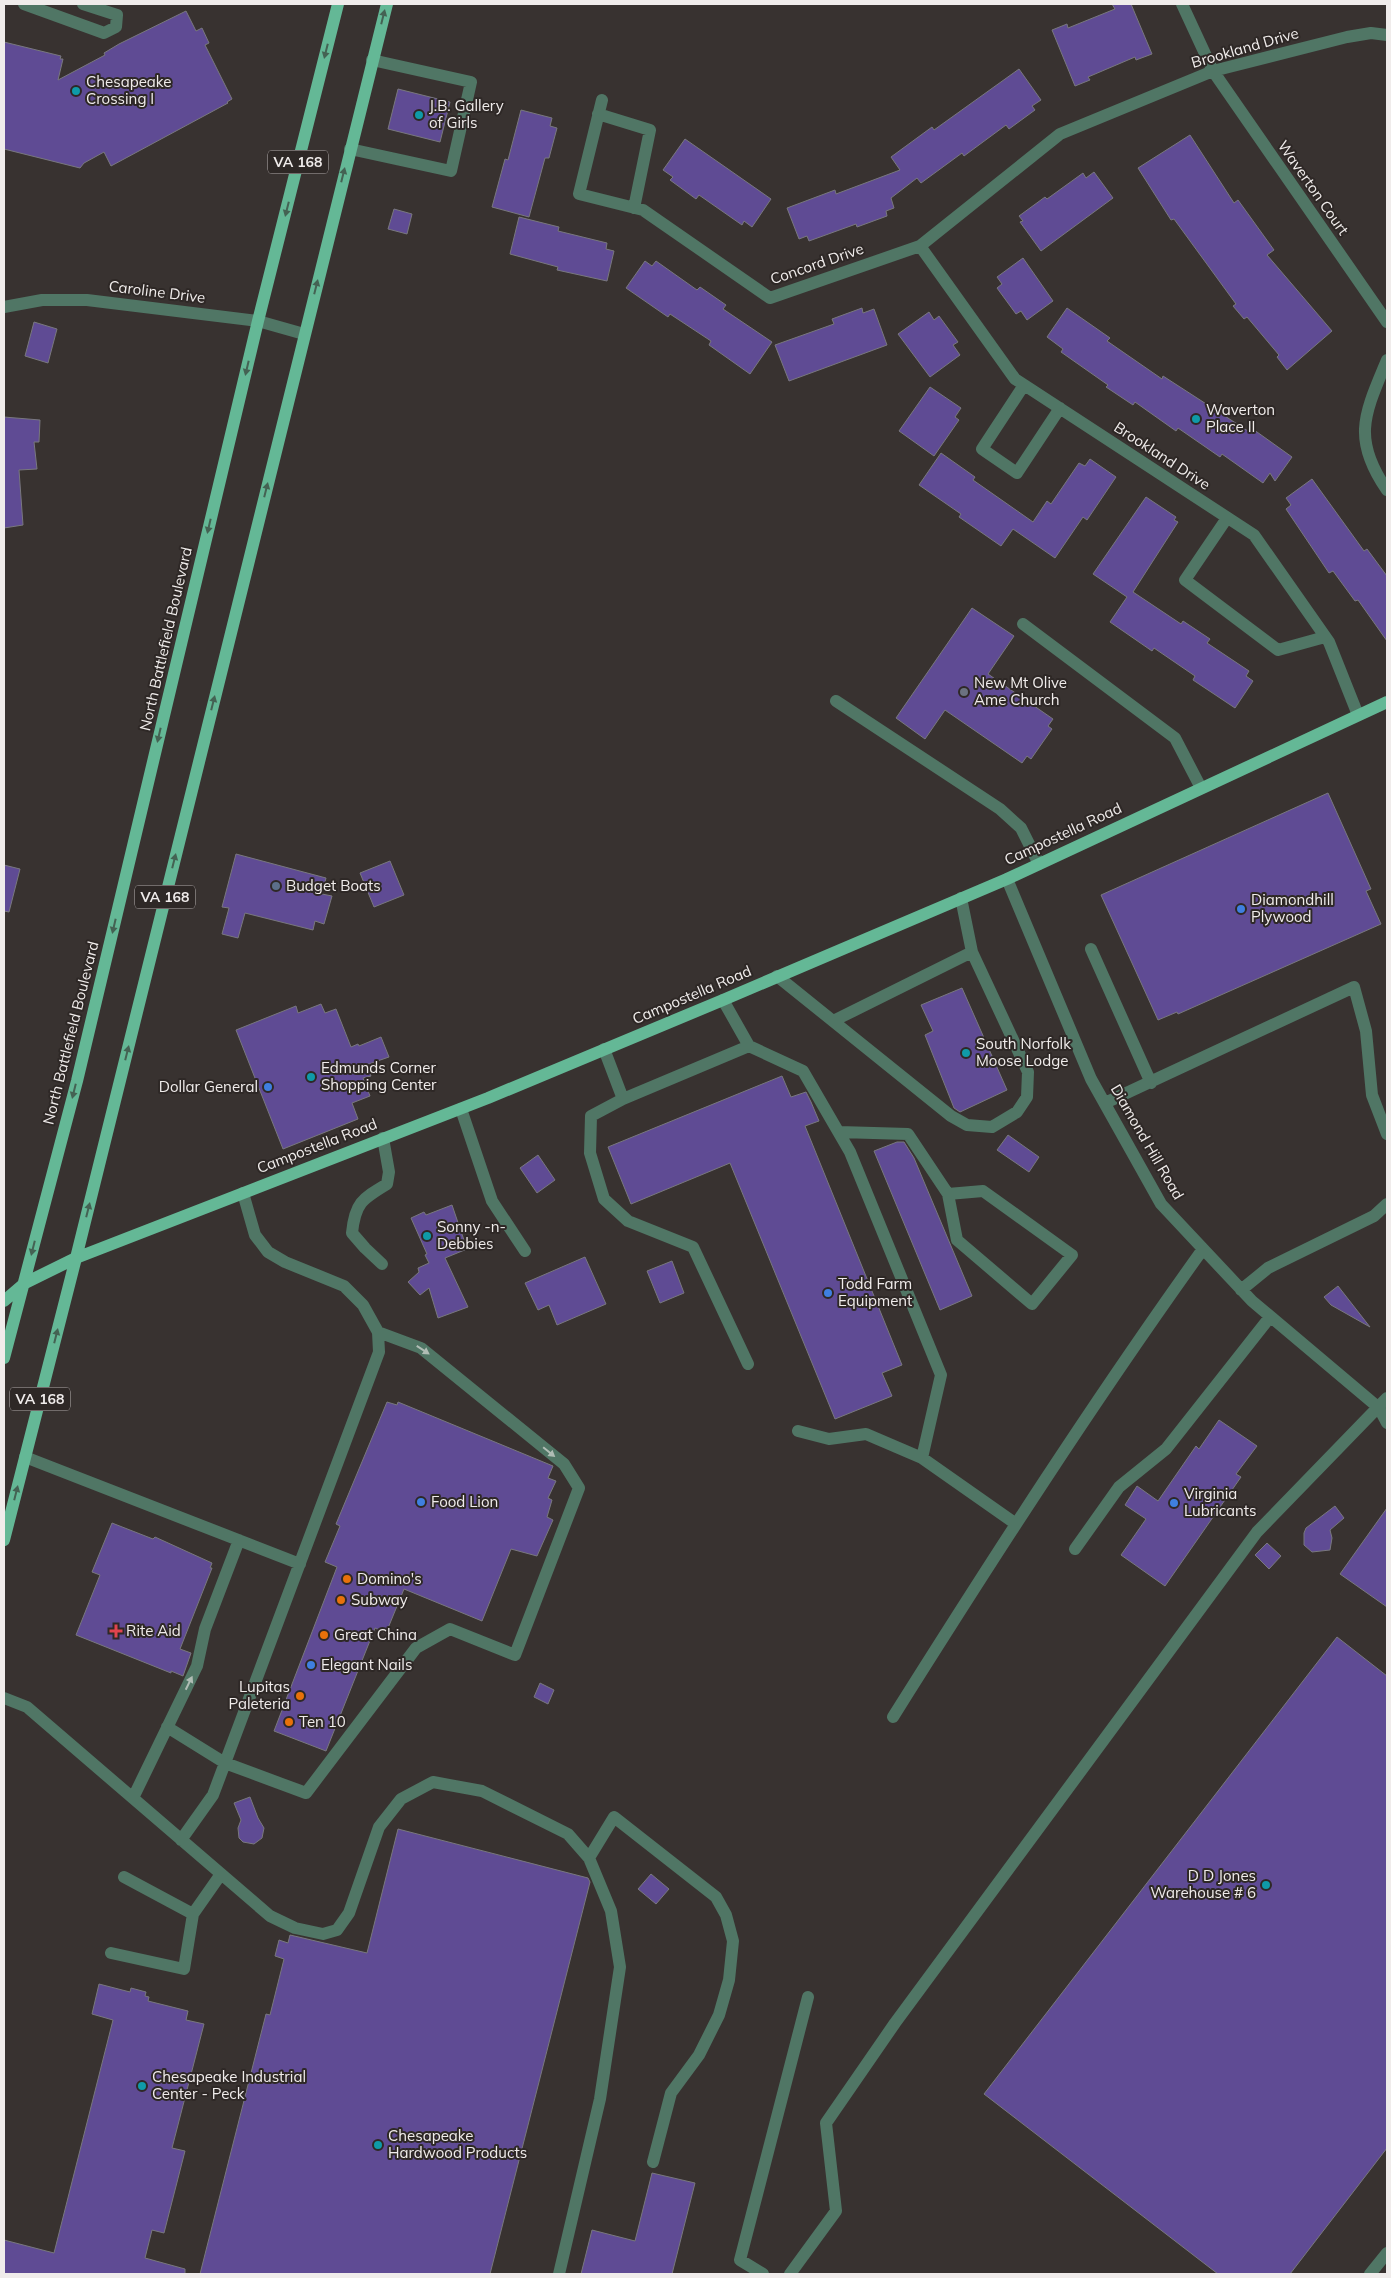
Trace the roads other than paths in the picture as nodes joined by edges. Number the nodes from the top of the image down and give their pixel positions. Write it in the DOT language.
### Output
graph roads {
  1 [pos="24,4"];
  2 [pos="83,4"];
  3 [pos="338,4"];
  4 [pos="387,4"];
  5 [pos="1182,4"];
  6 [pos="1387,34"];
  7 [pos="372,60"];
  8 [pos="1213,71"];
  9 [pos="602,100"];
  10 [pos="598,114"];
  11 [pos="1060,134"];
  12 [pos="350,149"];
  13 [pos="634,208"];
  14 [pos="920,246"];
  15 [pos="4,307"];
  16 [pos="258,321"];
  17 [pos="1387,322"];
  18 [pos="304,334"];
  19 [pos="1387,360"];
  20 [pos="1024,385"];
  21 [pos="1060,408"];
  22 [pos="1387,490"];
  23 [pos="1227,518"];
  24 [pos="1024,624"];
  25 [pos="1325,637"];
  26 [pos="836,701"];
  27 [pos="1387,702"];
  28 [pos="1358,715"];
  29 [pos="1200,788"];
  30 [pos="1039,864"];
  31 [pos="1007,878"];
  32 [pos="961,898"];
  33 [pos="1091,949"];
  34 [pos="972,952"];
  35 [pos="777,976"];
  36 [pos="724,1000"];
  37 [pos="833,1021"];
  38 [pos="749,1046"];
  39 [pos="604,1049"];
  40 [pos="1151,1082"];
  41 [pos="622,1099"];
  42 [pos="1105,1103"];
  43 [pos="461,1109"];
  44 [pos="838,1132"];
  45 [pos="1387,1134"];
  46 [pos="384,1138"];
  47 [pos="243,1193"];
  48 [pos="948,1194"];
  49 [pos="1387,1204"];
  50 [pos="1203,1249"];
  51 [pos="525,1251"];
  52 [pos="76,1258"];
  53 [pos="382,1264"];
  54 [pos="25,1283"];
  55 [pos="1241,1290"];
  56 [pos="4,1301"];
  57 [pos="1270,1316"];
  58 [pos="378,1332"];
  59 [pos="4,1358"];
  60 [pos="748,1364"];
  61 [pos="1387,1398"];
  62 [pos="1379,1408"];
  63 [pos="1387,1423"];
  64 [pos="798,1431"];
  65 [pos="25,1457"];
  66 [pos="922,1458"];
  67 [pos="1016,1524"];
  68 [pos="4,1540"];
  69 [pos="239,1540"];
  70 [pos="1075,1549"];
  71 [pos="300,1564"];
  72 [pos="4,1698"];
  73 [pos="893,1717"];
  74 [pos="167,1727"];
  75 [pos="225,1763"];
  76 [pos="133,1798"];
  77 [pos="181,1840"];
  78 [pos="589,1858"];
  79 [pos="221,1874"];
  80 [pos="124,1877"];
  81 [pos="193,1914"];
  82 [pos="111,1953"];
  83 [pos="808,1997"];
  84 [pos="653,2162"];
  85 [pos="1387,2253"];
  86 [pos="559,2274"];
  87 [pos="763,2274"];
  88 [pos="790,2274"];
  89 [pos="1370,2274"];
  1 -- 2 [label="street"];
  3 -- 16 [label="main road, North Battlefield Boulevard / VA 168, one-way"];
  7 -- 4 [label="main road, VA 168, one-way"];
  5 -- 8 [label="street, Waverton Court"];
  6 -- 8 [label="street, Brookland Drive"];
  7 -- 12 [label="main road, VA 168"];
  7 -- 12 [label="street"];
  8 -- 11 [label="street, Brookland Drive"];
  8 -- 17 [label="street, Waverton Court"];
  9 -- 10 [label="street, Concord Drive"];
  10 -- 13 [label="street"];
  10 -- 13 [label="street, Concord Drive"];
  11 -- 14 [label="street, Concord Drive"];
  18 -- 12 [label="main road, VA 168, one-way"];
  13 -- 14 [label="street, Concord Drive"];
  14 -- 20 [label="street, Brookland Drive"];
  15 -- 16 [label="street, Caroline Drive"];
  16 -- 18 [label="street, Caroline Drive"];
  16 -- 54 [label="main road, North Battlefield Boulevard / VA 168, one-way"];
  52 -- 18 [label="main road, VA 168, one-way"];
  19 -- 22 [label="street"];
  20 -- 21 [label="street, Brookland Drive"];
  20 -- 21 [label="street"];
  21 -- 23 [label="street, Brookland Drive"];
  23 -- 25 [label="street, Brookland Drive"];
  23 -- 25 [label="street"];
  24 -- 29 [label="street"];
  25 -- 28 [label="street, Brookland Drive"];
  26 -- 30 [label="street"];
  27 -- 28 [label="main road, Campostella Road"];
  28 -- 29 [label="main road, Campostella Road"];
  29 -- 30 [label="main road, Campostella Road"];
  30 -- 31 [label="main road, Campostella Road"];
  31 -- 32 [label="main road, Campostella Road"];
  31 -- 42 [label="street, Diamond Hill Road"];
  32 -- 34 [label="street"];
  32 -- 35 [label="main road, Campostella Road"];
  33 -- 40 [label="street"];
  34 -- 37 [label="street"];
  34 -- 37 [label="street"];
  35 -- 36 [label="main road, Campostella Road"];
  35 -- 37 [label="street"];
  36 -- 38 [label="street"];
  36 -- 39 [label="main road, Campostella Road"];
  38 -- 41 [label="street"];
  38 -- 44 [label="street"];
  39 -- 41 [label="street"];
  39 -- 43 [label="main road, Campostella Road"];
  40 -- 42 [label="street"];
  40 -- 45 [label="street"];
  41 -- 60 [label="street"];
  42 -- 50 [label="street, Diamond Hill Road"];
  43 -- 46 [label="main road, Campostella Road"];
  43 -- 51 [label="street"];
  44 -- 48 [label="street"];
  44 -- 66 [label="street"];
  46 -- 47 [label="main road, Campostella Road"];
  46 -- 53 [label="street"];
  47 -- 52 [label="main road, Campostella Road"];
  47 -- 58 [label="street"];
  48 -- 48 [label="street"];
  49 -- 55 [label="street"];
  50 -- 55 [label="street, Diamond Hill Road"];
  50 -- 67 [label="street"];
  52 -- 54 [label="main road, Campostella Road"];
  65 -- 52 [label="main road, VA 168, one-way"];
  54 -- 56 [label="main road, Campostella Road"];
  54 -- 59 [label="main road, VA 168"];
  55 -- 57 [label="street, Diamond Hill Road"];
  57 -- 62 [label="street, Diamond Hill Road"];
  57 -- 70 [label="street"];
  58 -- 71 [label="street"];
  58 -- 75 [label="street, one-way"];
  61 -- 62 [label="street"];
  62 -- 63 [label="street"];
  62 -- 88 [label="street"];
  64 -- 66 [label="street"];
  68 -- 65 [label="main road, VA 168, one-way"];
  65 -- 69 [label="street"];
  66 -- 67 [label="street"];
  67 -- 73 [label="street"];
  69 -- 71 [label="street"];
  74 -- 69 [label="street, one-way"];
  71 -- 75 [label="street"];
  72 -- 76 [label="street"];
  74 -- 75 [label="street"];
  74 -- 76 [label="street"];
  75 -- 77 [label="street"];
  76 -- 77 [label="street"];
  77 -- 79 [label="street"];
  78 -- 79 [label="street"];
  78 -- 84 [label="street"];
  78 -- 86 [label="street"];
  79 -- 81 [label="street"];
  80 -- 81 [label="street"];
  81 -- 82 [label="street"];
  83 -- 87 [label="street"];
  85 -- 89 [label="street"];
}
